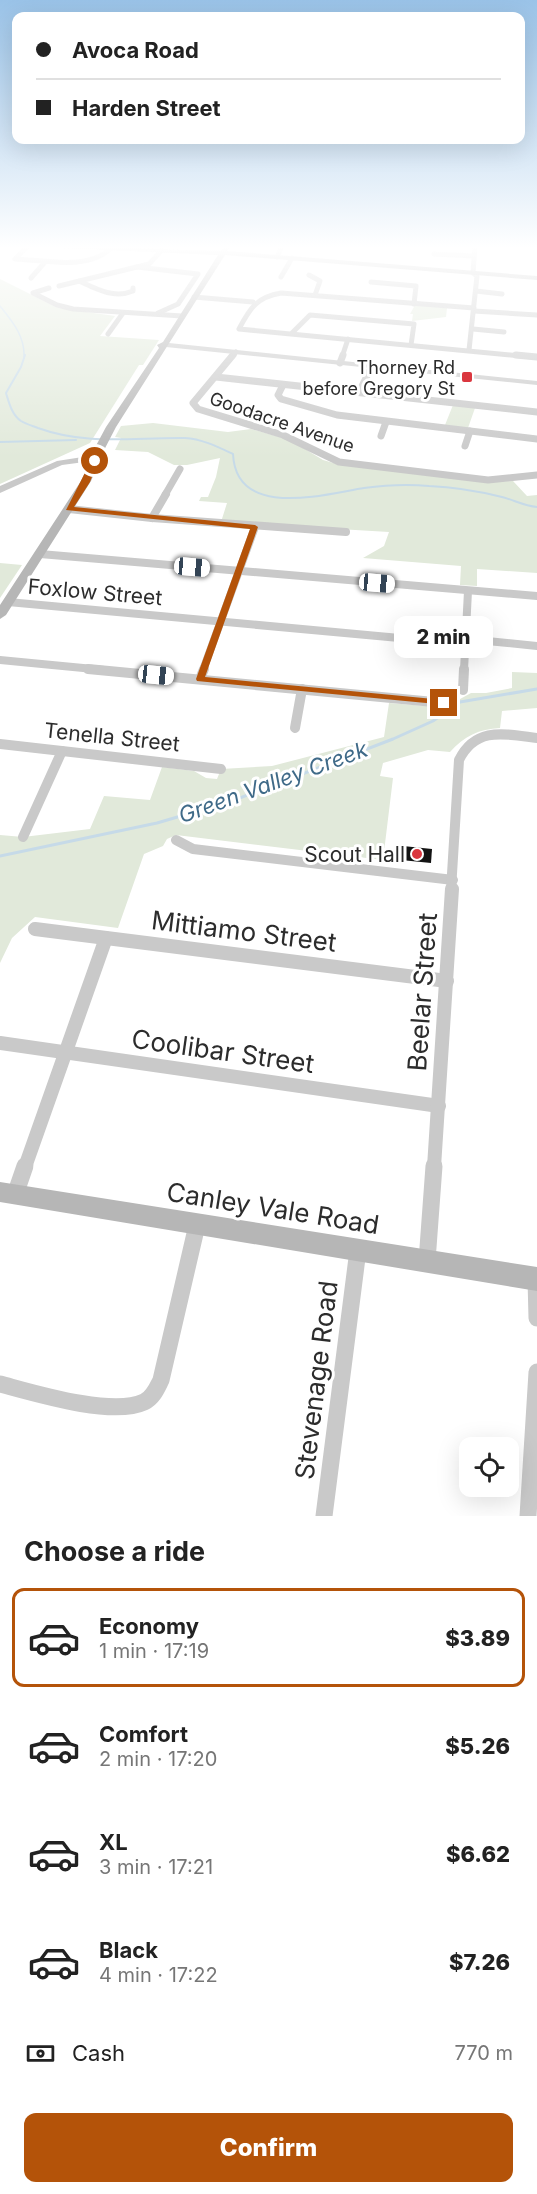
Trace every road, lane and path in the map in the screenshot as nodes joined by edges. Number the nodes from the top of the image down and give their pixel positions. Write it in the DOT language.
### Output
graph roads {
  1 [pos="182,316"];
  2 [pos="120,317"];
  3 [pos="246,317"];
  4 [pos="307,317"];
  5 [pos="330,317"];
  6 [pos="474,317"];
  7 [pos="473,329"];
  8 [pos="504,332"];
  9 [pos="292,333"];
  10 [pos="108,334"];
  11 [pos="348,339"];
  12 [pos="166,345"];
  13 [pos="411,345"];
  14 [pos="469,350"];
  15 [pos="236,352"];
  16 [pos="537,357"];
  17 [pos="340,363"];
  18 [pos="372,366"];
  19 [pos="216,378"];
  20 [pos="537,383"];
  21 [pos="283,385"];
  22 [pos="359,392"];
  23 [pos="537,411"];
  24 [pos="386,422"];
  25 [pos="470,431"];
  26 [pos="381,436"];
  27 [pos="537,439"];
  28 [pos="465,446"];
  29 [pos="93,458"];
  30 [pos="180,469"];
  31 [pos="537,474"];
  32 [pos="0,490"];
  33 [pos="69,509"];
  34 [pos="152,519"];
  35 [pos="255,527"];
  36 [pos="346,532"];
  37 [pos="40,554"];
  38 [pos="239,571"];
  39 [pos="468,591"];
  40 [pos="537,597"];
  41 [pos="8,602"];
  42 [pos="0,615"];
  43 [pos="220,621"];
  44 [pos="466,641"];
  45 [pos="537,646"];
  46 [pos="0,660"];
  47 [pos="200,679"];
  48 [pos="302,689"];
  49 [pos="463,690"];
  50 [pos="444,703"];
  51 [pos="295,728"];
  52 [pos="537,738"];
  53 [pos="0,744"];
  54 [pos="62,751"];
  55 [pos="221,768"];
  56 [pos="23,837"];
  57 [pos="177,840"];
  58 [pos="453,880"];
  59 [pos="35,929"];
  60 [pos="106,938"];
  61 [pos="447,981"];
  62 [pos="0,1043"];
  63 [pos="66,1052"];
  64 [pos="439,1106"];
  65 [pos="7,1194"];
  66 [pos="197,1225"];
  67 [pos="358,1250"];
  68 [pos="427,1261"];
  69 [pos="537,1279"];
  70 [pos="537,1318"];
  71 [pos="537,1372"];
  72 [pos="0,1384"];
  73 [pos="324,1516"];
  74 [pos="528,1516"];
  1 -- 12 [label="main road"];
  2 -- 10 [label="street"];
  3 -- 9 [label="street"];
  4 -- 9 [label="street"];
  5 -- 13 [label="street"];
  6 -- 7 [label="street"];
  7 -- 8 [label="street"];
  7 -- 14 [label="street"];
  9 -- 11 [label="street"];
  11 -- 13 [label="street"];
  11 -- 17 [label="street"];
  12 -- 15 [label="street"];
  12 -- 29 [label="main road"];
  13 -- 14 [label="street"];
  14 -- 16 [label="street"];
  15 -- 17 [label="street"];
  15 -- 19 [label="street, Goodacre Avenue"];
  17 -- 18 [label="street"];
  18 -- 20 [label="street"];
  18 -- 22 [label="street"];
  19 -- 21 [label="street"];
  19 -- 31 [label="street, Goodacre Avenue"];
  21 -- 22 [label="street"];
  21 -- 24 [label="street"];
  22 -- 23 [label="street"];
  24 -- 25 [label="street"];
  24 -- 26 [label="street"];
  25 -- 27 [label="street"];
  25 -- 28 [label="street"];
  29 -- 32 [label="street"];
  29 -- 33 [label="main road"];
  30 -- 34 [label="street"];
  33 -- 34 [label="street"];
  33 -- 37 [label="main road"];
  34 -- 35 [label="street"];
  35 -- 36 [label="street"];
  35 -- 38 [label="street"];
  37 -- 38 [label="street"];
  37 -- 41 [label="main road"];
  38 -- 39 [label="street"];
  38 -- 43 [label="street"];
  39 -- 40 [label="street"];
  39 -- 44 [label="street"];
  41 -- 42 [label="main road"];
  41 -- 43 [label="street, Foxlow Street"];
  43 -- 44 [label="street, Foxlow Street"];
  43 -- 47 [label="street"];
  44 -- 45 [label="street, Foxlow Street"];
  44 -- 49 [label="street"];
  46 -- 47 [label="street"];
  47 -- 48 [label="street"];
  48 -- 50 [label="street"];
  48 -- 51 [label="street"];
  52 -- 58 [label="street, Beelar Street"];
  53 -- 54 [label="street, Tenella Street"];
  54 -- 55 [label="street, Tenella Street"];
  54 -- 56 [label="street"];
  57 -- 58 [label="street"];
  58 -- 61 [label="street, Beelar Street"];
  59 -- 60 [label="street, Mittiamo Street"];
  60 -- 61 [label="street, Mittiamo Street"];
  60 -- 63 [label="street"];
  61 -- 64 [label="street, Beelar Street"];
  62 -- 63 [label="street, Coolibar Street"];
  63 -- 64 [label="street, Coolibar Street"];
  63 -- 65 [label="street"];
  64 -- 68 [label="street, Beelar Street"];
  65 -- 66 [label="main road, Canley Vale Road"];
  66 -- 67 [label="main road, Canley Vale Road"];
  66 -- 72 [label="street"];
  67 -- 68 [label="main road, Canley Vale Road"];
  67 -- 73 [label="street, Stevenage Road"];
  68 -- 69 [label="main road, Canley Vale Road"];
  69 -- 70 [label="street"];
  71 -- 74 [label="street"];
}
